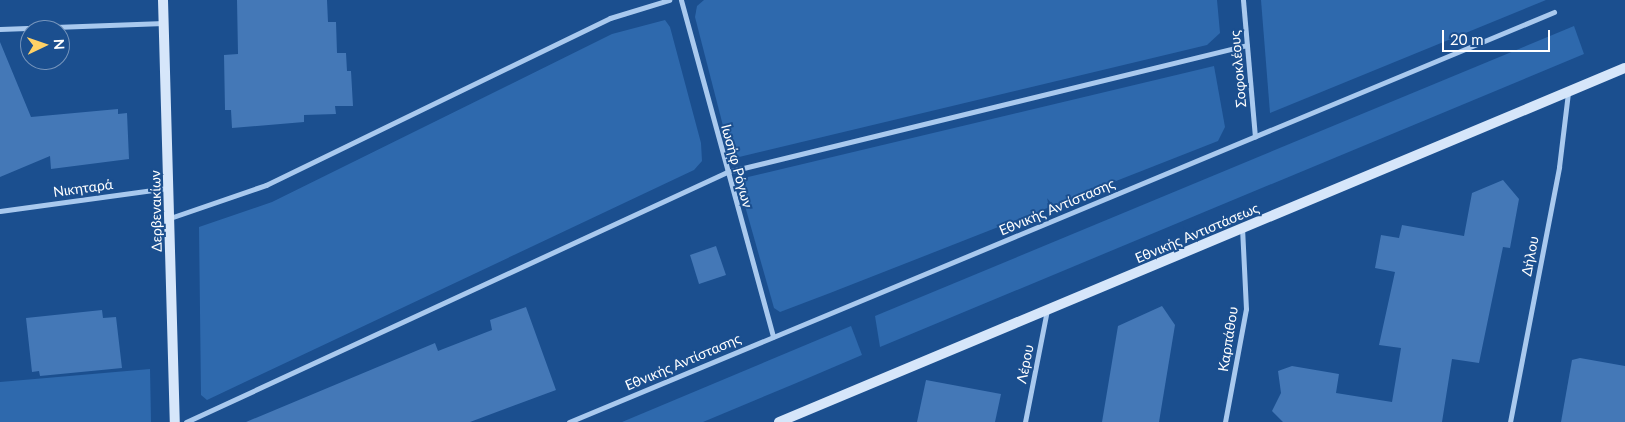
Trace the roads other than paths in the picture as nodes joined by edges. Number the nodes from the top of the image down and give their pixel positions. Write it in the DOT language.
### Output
graph roads {
  1 [pos="163,0"];
  2 [pos="669,0"];
  3 [pos="681,0"];
  4 [pos="1243,0"];
  5 [pos="1554,12"];
  6 [pos="164,23"];
  7 [pos="0,29"];
  8 [pos="1247,44"];
  9 [pos="1625,68"];
  10 [pos="1568,93"];
  11 [pos="1256,136"];
  12 [pos="727,172"];
  13 [pos="170,188"];
  14 [pos="0,212"];
  15 [pos="170,218"];
  16 [pos="1242,228"];
  17 [pos="1047,310"];
  18 [pos="773,337"];
  19 [pos="175,422"];
  20 [pos="186,422"];
  21 [pos="569,422"];
  22 [pos="781,422"];
  23 [pos="1025,422"];
  24 [pos="1225,422"];
  25 [pos="1510,422"];
  1 -- 6 [label="street, Δερβενακίων"];
  2 -- 15 [label="street"];
  3 -- 12 [label="street, Ιωσήφ Ρόγων"];
  4 -- 8 [label="street, Σοφοκλέους"];
  5 -- 11 [label="street, Εθνικής Αντίστασης"];
  6 -- 7 [label="street"];
  6 -- 13 [label="street, Δερβενακίων"];
  8 -- 11 [label="street, Σοφοκλέους"];
  8 -- 12 [label="street"];
  9 -- 10 [label="street, Εθνικής Αντιστάσεως"];
  10 -- 16 [label="street, Εθνικής Αντιστάσεως"];
  10 -- 25 [label="street, Δήλου"];
  11 -- 18 [label="street, Εθνικής Αντίστασης"];
  12 -- 18 [label="street, Ιωσήφ Ρόγων"];
  12 -- 20 [label="street"];
  13 -- 14 [label="street, Νικηταρά"];
  13 -- 15 [label="street, Δερβενακίων"];
  15 -- 19 [label="street, Δερβενακίων"];
  16 -- 17 [label="street, Εθνικής Αντιστάσεως"];
  16 -- 24 [label="street, Καρπάθου"];
  17 -- 22 [label="street, Εθνικής Αντιστάσεως"];
  17 -- 23 [label="street, Λέρου"];
  18 -- 21 [label="street, Εθνικής Αντίστασης"];
}
